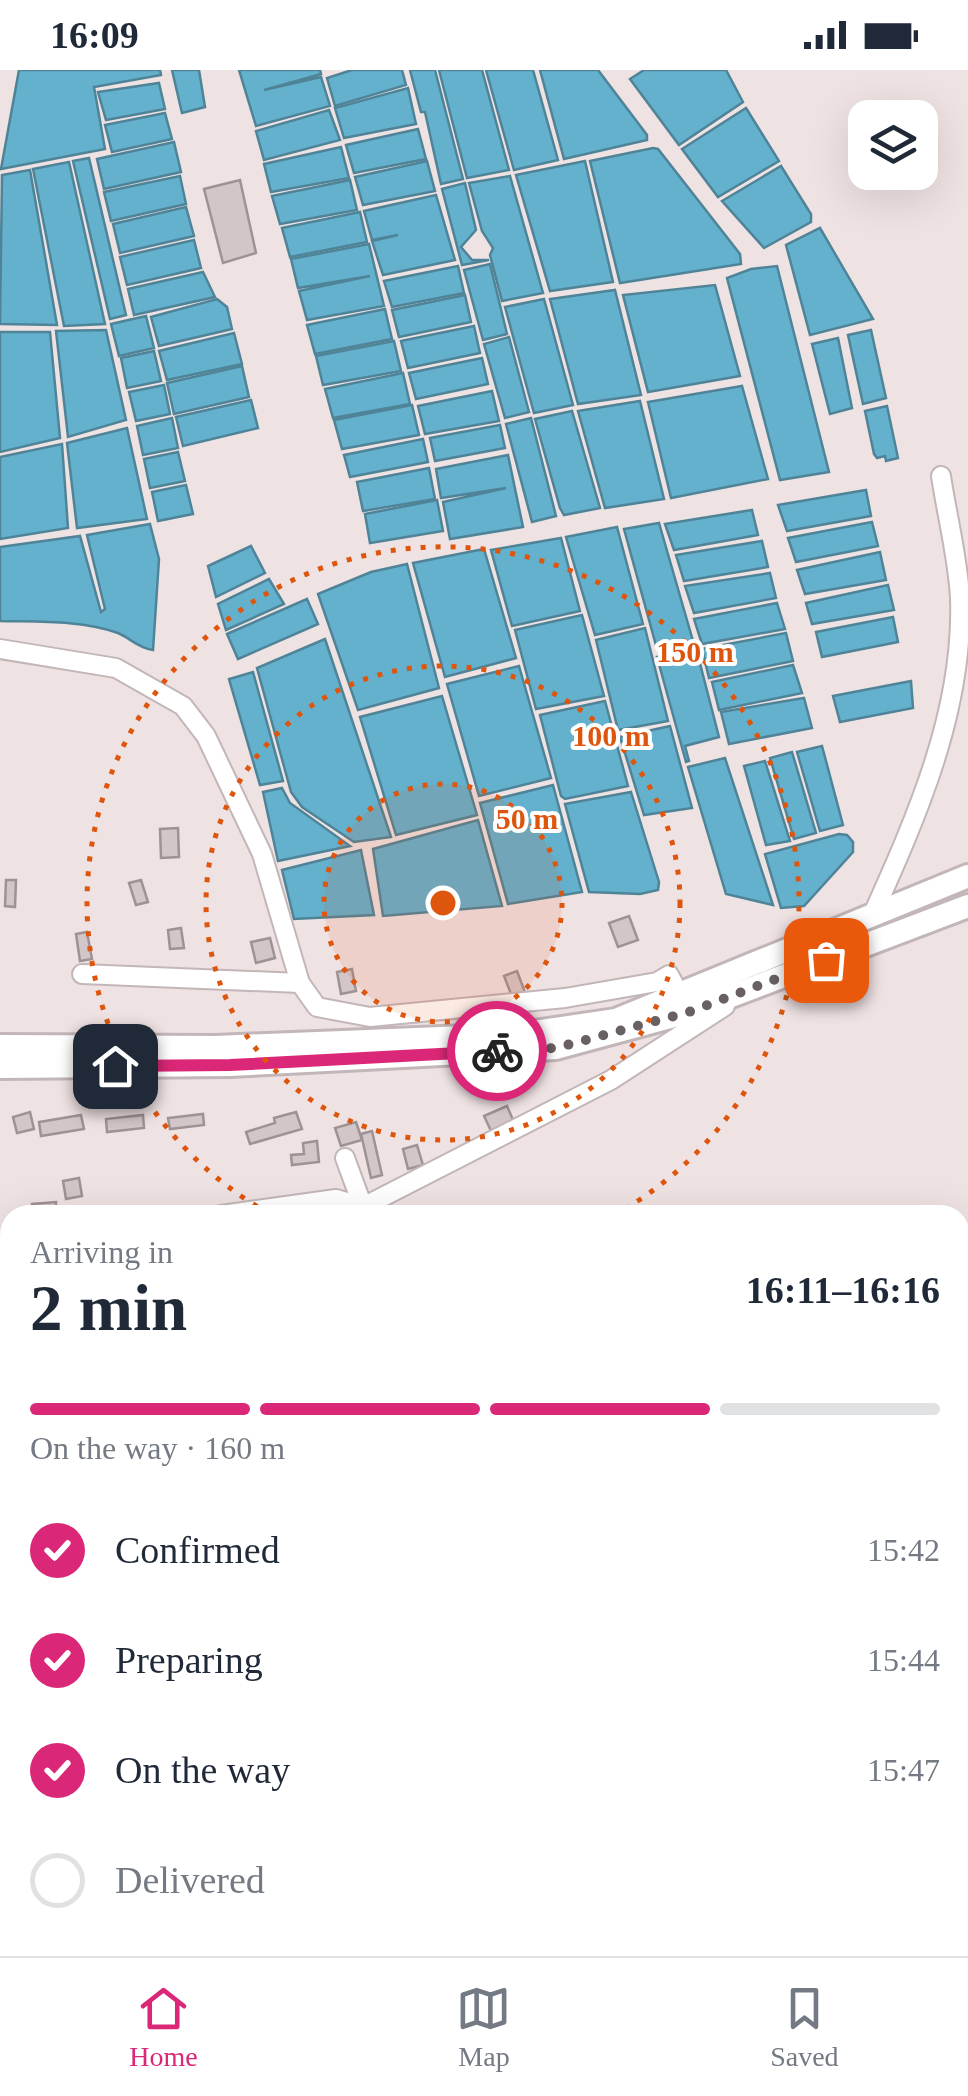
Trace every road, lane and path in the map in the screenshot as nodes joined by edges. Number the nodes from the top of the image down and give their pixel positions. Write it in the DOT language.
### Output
graph roads {
  1 [pos="941,476"];
  2 [pos="0,649"];
  3 [pos="968,876"];
  4 [pos="968,906"];
  5 [pos="872,916"];
  6 [pos="82,974"];
  7 [pos="300,983"];
  8 [pos="754,986"];
  9 [pos="684,1003"];
  10 [pos="0,1046"];
  11 [pos="0,1067"];
  12 [pos="345,1158"];
  13 [pos="293,1205"];
  14 [pos="350,1205"];
  15 [pos="361,1205"];
  16 [pos="374,1205"];
  1 -- 5 [label="street"];
  2 -- 7 [label="street"];
  3 -- 5 [label="main road"];
  4 -- 8 [label="main road"];
  5 -- 9 [label="main road"];
  6 -- 7 [label="street"];
  7 -- 9 [label="street"];
  8 -- 9 [label="main road"];
  8 -- 16 [label="street"];
  9 -- 10 [label="main road"];
  9 -- 11 [label="main road"];
  12 -- 15 [label="street"];
  13 -- 14 [label="street"];
}
